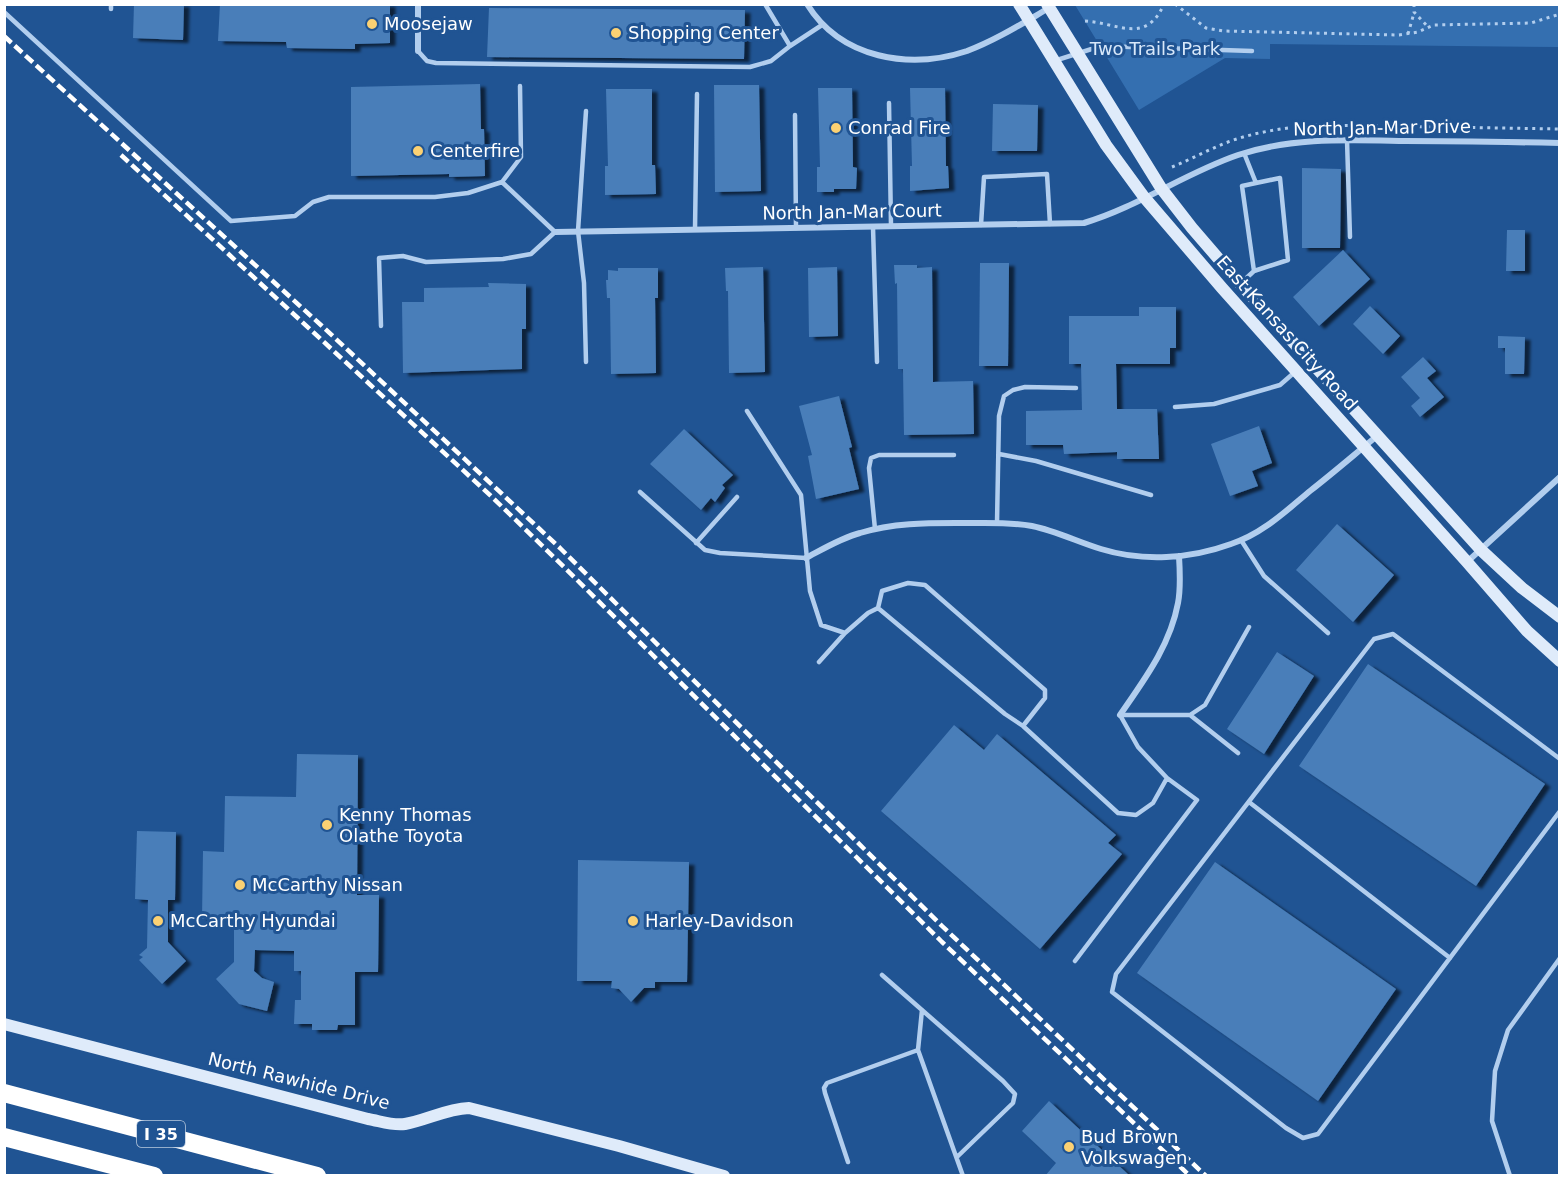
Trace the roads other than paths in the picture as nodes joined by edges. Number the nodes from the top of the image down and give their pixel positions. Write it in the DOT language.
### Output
graph roads {
  1 [pos="418,4"];
  2 [pos="765,4"];
  3 [pos="807,4"];
  4 [pos="1019,4"];
  5 [pos="1048,6"];
  6 [pos="4,12"];
  7 [pos="1029,20"];
  8 [pos="822,25"];
  9 [pos="790,46"];
  10 [pos="418,51"];
  11 [pos="1252,51"];
  12 [pos="1077,54"];
  13 [pos="1054,61"];
  14 [pos="520,86"];
  15 [pos="697,94"];
  16 [pos="889,104"];
  17 [pos="586,111"];
  18 [pos="795,115"];
  19 [pos="1347,140"];
  20 [pos="1560,143"];
  21 [pos="1244,153"];
  22 [pos="502,182"];
  23 [pos="1256,183"];
  24 [pos="1161,188"];
  25 [pos="1144,197"];
  26 [pos="1050,224"];
  27 [pos="981,225"];
  28 [pos="891,226"];
  29 [pos="873,227"];
  30 [pos="796,228"];
  31 [pos="695,229"];
  32 [pos="578,231"];
  33 [pos="555,232"];
  34 [pos="1350,237"];
  35 [pos="1254,271"];
  36 [pos="1240,284"];
  37 [pos="381,326"];
  38 [pos="586,362"];
  39 [pos="876,362"];
  40 [pos="1296,371"];
  41 [pos="1077,388"];
  42 [pos="1175,407"];
  43 [pos="747,411"];
  44 [pos="1377,436"];
  45 [pos="1364,447"];
  46 [pos="999,454"];
  47 [pos="954,455"];
  48 [pos="1560,477"];
  49 [pos="640,492"];
  50 [pos="1151,495"];
  51 [pos="737,497"];
  52 [pos="997,523"];
  53 [pos="875,529"];
  54 [pos="1240,540"];
  55 [pos="696,543"];
  56 [pos="1481,550"];
  57 [pos="1179,556"];
  58 [pos="806,558"];
  59 [pos="1467,562"];
  60 [pos="878,608"];
  61 [pos="1560,617"];
  62 [pos="1249,627"];
  63 [pos="845,633"];
  64 [pos="1328,633"];
  65 [pos="1560,661"];
  66 [pos="819,662"];
  67 [pos="1120,715"];
  68 [pos="1190,715"];
  69 [pos="1023,726"];
  70 [pos="1238,753"];
  71 [pos="1560,759"];
  72 [pos="1167,778"];
  73 [pos="1249,802"];
  74 [pos="1560,811"];
  75 [pos="1450,958"];
  76 [pos="1560,958"];
  77 [pos="1075,961"];
  78 [pos="882,975"];
  79 [pos="922,1010"];
  80 [pos="4,1024"];
  81 [pos="918,1050"];
  82 [pos="4,1094"];
  83 [pos="4,1137"];
  84 [pos="957,1157"];
  85 [pos="848,1162"];
  86 [pos="154,1176"];
  87 [pos="318,1176"];
  88 [pos="724,1176"];
  89 [pos="963,1176"];
  90 [pos="1510,1176"];
  1 -- 10 [label="street"];
  2 -- 9 [label="lane"];
  3 -- 8 [label="street"];
  4 -- 7 [label="main road, East Kansas City Road"];
  5 -- 7 [label="street"];
  5 -- 12 [label="main road, East Kansas City Road"];
  6 -- 22 [label="lane"];
  7 -- 8 [label="street"];
  7 -- 13 [label="main road, East Kansas City Road"];
  8 -- 9 [label="lane"];
  9 -- 10 [label="lane"];
  11 -- 12 [label="lane"];
  12 -- 13 [label="lane"];
  12 -- 24 [label="main road, East Kansas City Road"];
  13 -- 25 [label="main road, East Kansas City Road"];
  14 -- 22 [label="lane"];
  15 -- 31 [label="lane"];
  16 -- 28 [label="lane"];
  17 -- 32 [label="lane"];
  18 -- 30 [label="lane"];
  19 -- 20 [label="street, North Jan-Mar Drive"];
  19 -- 21 [label="street, North Jan-Mar Drive"];
  19 -- 34 [label="lane"];
  21 -- 23 [label="lane"];
  21 -- 24 [label="street, North Jan-Mar Drive"];
  22 -- 33 [label="lane"];
  23 -- 35 [label="lane"];
  23 -- 35 [label="lane"];
  24 -- 25 [label="street, North Jan-Mar Drive"];
  24 -- 36 [label="main road, East Kansas City Road"];
  25 -- 26 [label="street, North Jan-Mar Court"];
  25 -- 40 [label="main road, East Kansas City Road"];
  26 -- 27 [label="street, North Jan-Mar Court"];
  26 -- 27 [label="lane"];
  27 -- 28 [label="street, North Jan-Mar Court"];
  28 -- 29 [label="street, North Jan-Mar Court"];
  29 -- 30 [label="street, North Jan-Mar Court"];
  29 -- 39 [label="lane"];
  30 -- 31 [label="street, North Jan-Mar Court"];
  31 -- 32 [label="street, North Jan-Mar Court"];
  32 -- 33 [label="street, North Jan-Mar Court"];
  32 -- 38 [label="lane"];
  33 -- 37 [label="lane"];
  35 -- 36 [label="lane"];
  36 -- 44 [label="main road, East Kansas City Road"];
  40 -- 42 [label="lane"];
  40 -- 45 [label="main road, East Kansas City Road"];
  41 -- 46 [label="lane"];
  43 -- 58 [label="lane"];
  44 -- 45 [label="street"];
  44 -- 56 [label="main road, East Kansas City Road"];
  45 -- 54 [label="street"];
  45 -- 59 [label="main road, East Kansas City Road"];
  46 -- 50 [label="lane"];
  46 -- 52 [label="lane"];
  47 -- 53 [label="lane"];
  48 -- 56 [label="street"];
  49 -- 55 [label="lane"];
  51 -- 55 [label="lane"];
  52 -- 53 [label="street"];
  52 -- 57 [label="street"];
  53 -- 58 [label="street"];
  54 -- 57 [label="street"];
  54 -- 64 [label="lane"];
  55 -- 58 [label="lane"];
  56 -- 59 [label="street"];
  56 -- 61 [label="main road, East Kansas City Road"];
  57 -- 67 [label="street"];
  58 -- 63 [label="lane"];
  59 -- 65 [label="main road, East Kansas City Road"];
  60 -- 63 [label="lane"];
  60 -- 69 [label="lane"];
  60 -- 69 [label="lane"];
  62 -- 68 [label="lane"];
  63 -- 66 [label="lane"];
  67 -- 68 [label="lane"];
  67 -- 72 [label="lane"];
  68 -- 70 [label="lane"];
  69 -- 72 [label="lane"];
  71 -- 73 [label="lane"];
  72 -- 77 [label="lane"];
  73 -- 75 [label="lane"];
  73 -- 75 [label="lane"];
  74 -- 75 [label="lane"];
  76 -- 90 [label="lane"];
  78 -- 79 [label="lane"];
  79 -- 81 [label="lane"];
  79 -- 84 [label="lane"];
  80 -- 88 [label="main road, North Rawhide Drive"];
  81 -- 84 [label="lane"];
  81 -- 85 [label="lane"];
  82 -- 87 [label="highway, I 35"];
  83 -- 86 [label="highway, I 35"];
  84 -- 89 [label="lane"];
}
